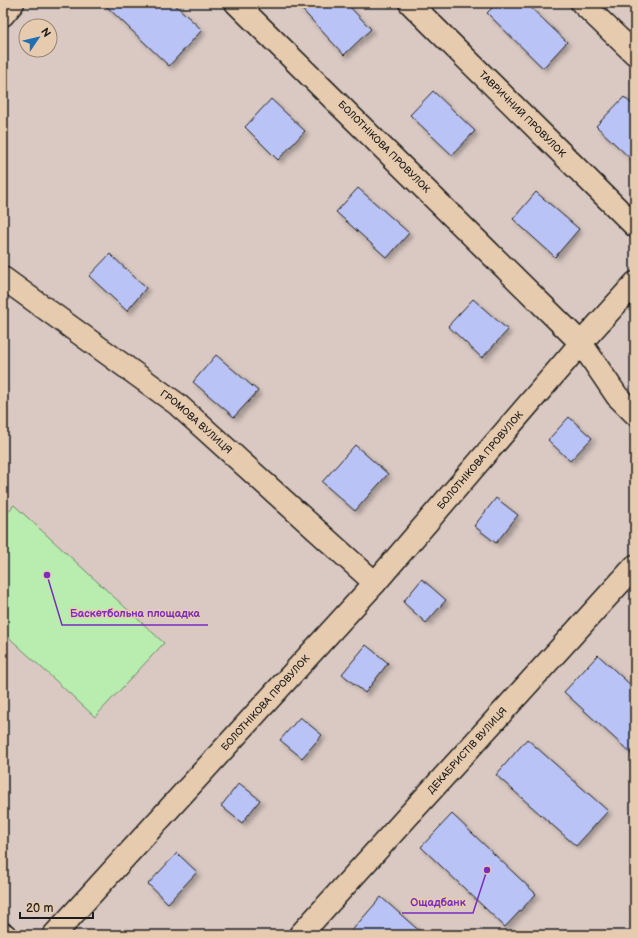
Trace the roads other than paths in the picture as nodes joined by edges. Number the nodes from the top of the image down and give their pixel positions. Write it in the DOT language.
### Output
graph roads {
  1 [pos="13,3"];
  2 [pos="236,3"];
  3 [pos="410,3"];
  4 [pos="582,3"];
  5 [pos="3,15"];
  6 [pos="635,54"];
  7 [pos="635,226"];
  8 [pos="3,278"];
  9 [pos="635,283"];
  10 [pos="581,343"];
  11 [pos="635,414"];
  12 [pos="635,566"];
  13 [pos="375,583"];
  14 [pos="54,935"];
  15 [pos="300,935"];
  1 -- 5 [label="street"];
  2 -- 10 [label="street, БОЛОТНІКОВА ПРОВУЛОК"];
  3 -- 7 [label="street, ТАВРИЧНИЙ ПРОВУЛОК"];
  4 -- 6 [label="street"];
  8 -- 13 [label="street, ГРОМОВА ВУЛИЦЯ"];
  9 -- 10 [label="street"];
  10 -- 11 [label="street"];
  10 -- 13 [label="street, БОЛОТНІКОВА ПРОВУЛОК"];
  12 -- 15 [label="street, ДЕКАБРИСТІВ ВУЛИЦЯ"];
  13 -- 14 [label="street, БОЛОТНІКОВА ПРОВУЛОК"];
}
